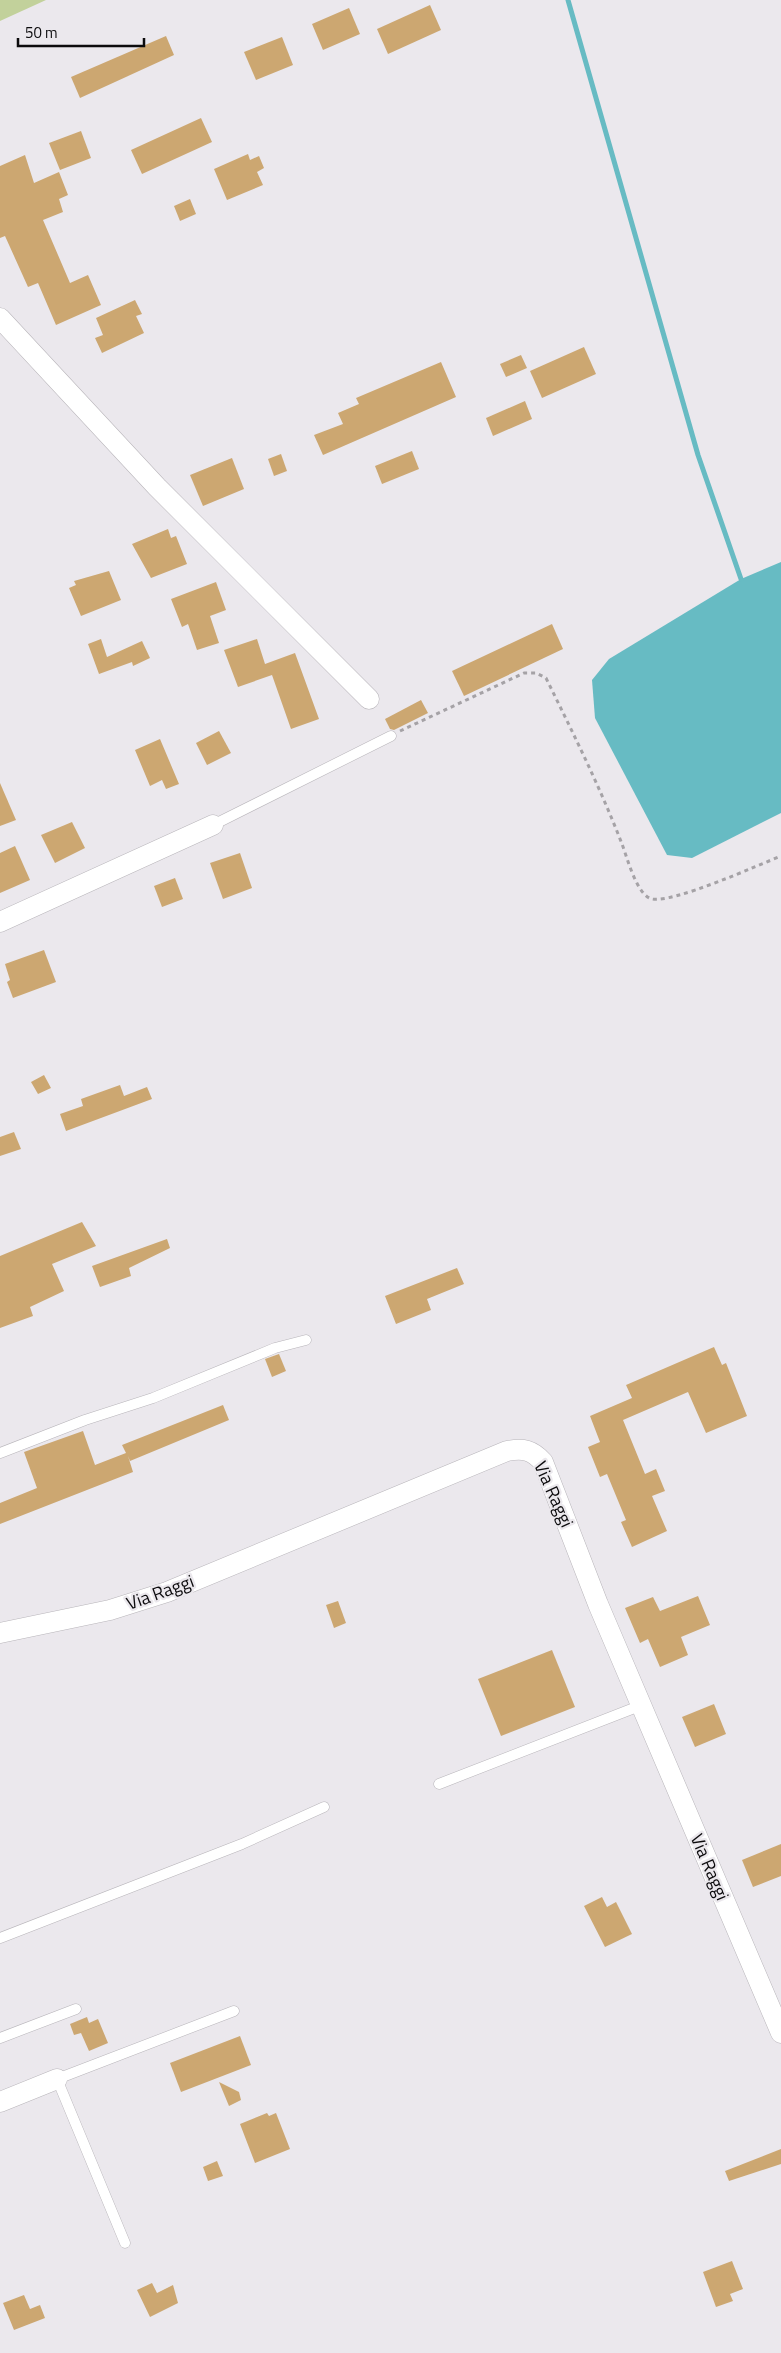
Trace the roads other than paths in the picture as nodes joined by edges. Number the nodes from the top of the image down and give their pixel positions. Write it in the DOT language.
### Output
graph roads {
  1 [pos="0,318"];
  2 [pos="369,699"];
  3 [pos="391,736"];
  4 [pos="213,825"];
  5 [pos="0,922"];
  6 [pos="306,1340"];
  7 [pos="0,1453"];
  8 [pos="0,1633"];
  9 [pos="642,1705"];
  10 [pos="439,1784"];
  11 [pos="324,1807"];
  12 [pos="0,1938"];
  13 [pos="76,2010"];
  14 [pos="234,2011"];
  15 [pos="781,2033"];
  16 [pos="0,2038"];
  17 [pos="57,2079"];
  18 [pos="0,2102"];
  19 [pos="124,2243"];
  1 -- 2 [label="street"];
  3 -- 4 [label="lane"];
  4 -- 5 [label="street"];
  6 -- 7 [label="lane"];
  8 -- 9 [label="street, Via Raggi"];
  9 -- 10 [label="lane"];
  9 -- 15 [label="street, Via Raggi"];
  11 -- 12 [label="lane"];
  13 -- 16 [label="lane"];
  14 -- 17 [label="lane"];
  17 -- 18 [label="street"];
  17 -- 19 [label="lane"];
}
